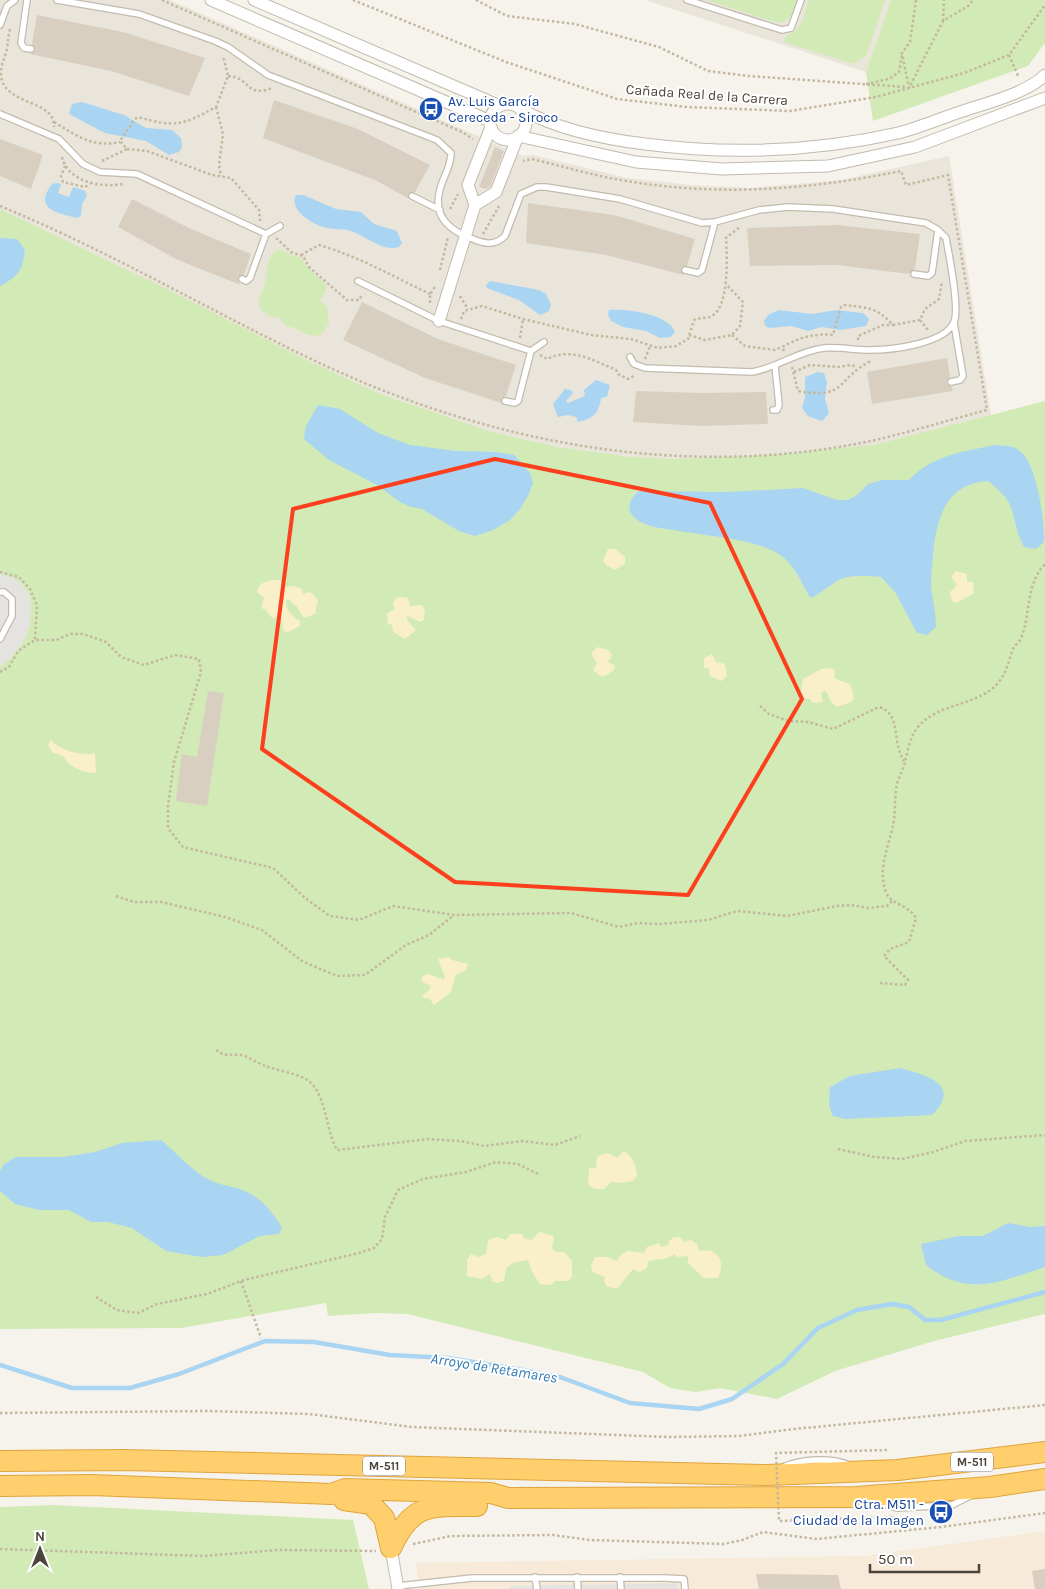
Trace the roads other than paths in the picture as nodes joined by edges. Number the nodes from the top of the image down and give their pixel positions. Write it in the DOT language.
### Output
graph roads {
  1 [pos="16,0"];
  2 [pos="26,0"];
  3 [pos="57,0"];
  4 [pos="211,0"];
  5 [pos="254,0"];
  6 [pos="687,0"];
  7 [pos="801,0"];
  8 [pos="0,25"];
  9 [pos="31,49"];
  10 [pos="1045,74"];
  11 [pos="1045,98"];
  12 [pos="500,106"];
  13 [pos="522,110"];
  14 [pos="0,114"];
  15 [pos="490,124"];
  16 [pos="518,136"];
  17 [pos="412,196"];
  18 [pos="474,205"];
  19 [pos="440,210"];
  20 [pos="715,222"];
  21 [pos="280,226"];
  22 [pos="938,230"];
  23 [pos="266,234"];
  24 [pos="464,236"];
  25 [pos="685,270"];
  26 [pos="914,274"];
  27 [pos="242,279"];
  28 [pos="358,281"];
  29 [pos="434,319"];
  30 [pos="954,323"];
  31 [pos="544,342"];
  32 [pos="531,351"];
  33 [pos="630,357"];
  34 [pos="775,366"];
  35 [pos="951,382"];
  36 [pos="505,401"];
  37 [pos="773,410"];
  38 [pos="0,592"];
  39 [pos="0,639"];
  40 [pos="1045,1452"];
  41 [pos="0,1461"];
  42 [pos="1045,1479"];
  43 [pos="0,1486"];
  44 [pos="331,1494"];
  45 [pos="508,1498"];
  46 [pos="392,1548"];
  47 [pos="577,1577"];
  48 [pos="535,1578"];
  49 [pos="620,1578"];
  50 [pos="398,1587"];
  51 [pos="537,1589"];
  52 [pos="578,1589"];
  53 [pos="621,1589"];
  54 [pos="685,1589"];
  1 -- 8 [label="lane"];
  2 -- 9 [label="lane"];
  3 -- 19 [label="lane"];
  4 -- 15 [label="street"];
  5 -- 12 [label="street"];
  6 -- 7 [label="lane"];
  10 -- 13 [label="street"];
  11 -- 16 [label="street"];
  12 -- 13 [label="street"];
  12 -- 15 [label="street"];
  13 -- 16 [label="street"];
  14 -- 23 [label="lane"];
  15 -- 16 [label="street"];
  15 -- 18 [label="street"];
  16 -- 18 [label="street"];
  17 -- 19 [label="lane"];
  18 -- 24 [label="street"];
  19 -- 24 [label="lane"];
  20 -- 22 [label="lane"];
  20 -- 24 [label="lane"];
  20 -- 25 [label="lane"];
  21 -- 23 [label="lane"];
  22 -- 26 [label="lane"];
  22 -- 30 [label="lane"];
  23 -- 27 [label="lane"];
  24 -- 29 [label="street"];
  28 -- 29 [label="lane"];
  29 -- 32 [label="lane"];
  30 -- 34 [label="lane"];
  30 -- 35 [label="lane"];
  31 -- 32 [label="lane"];
  32 -- 36 [label="lane"];
  33 -- 34 [label="lane"];
  34 -- 37 [label="lane"];
  38 -- 39 [label="lane"];
  40 -- 41 [label="highway, M-511"];
  42 -- 45 [label="highway, M-511"];
  43 -- 44 [label="highway, M-511"];
  44 -- 45 [label="highway, M-511"];
  44 -- 46 [label="highway, M-511"];
  45 -- 46 [label="highway, M-511"];
  46 -- 50 [label="street"];
  47 -- 48 [label="lane"];
  47 -- 49 [label="lane"];
  47 -- 52 [label="lane"];
  48 -- 50 [label="lane"];
  48 -- 51 [label="lane"];
  49 -- 53 [label="lane"];
  49 -- 54 [label="lane"];
}
